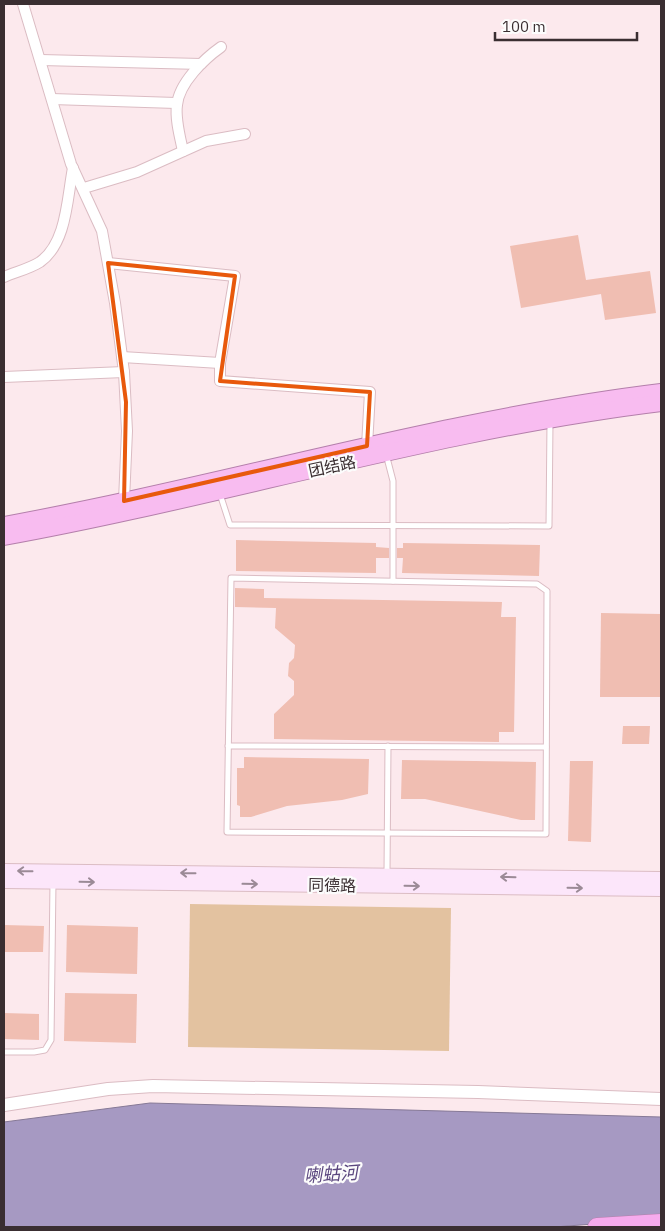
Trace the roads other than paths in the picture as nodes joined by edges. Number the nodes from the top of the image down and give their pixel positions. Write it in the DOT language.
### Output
graph roads {
  1 [pos="23,4"];
  2 [pos="221,47"];
  3 [pos="40,60"];
  4 [pos="200,64"];
  5 [pos="52,99"];
  6 [pos="176,104"];
  7 [pos="245,134"];
  8 [pos="183,151"];
  9 [pos="73,168"];
  10 [pos="84,188"];
  11 [pos="108,263"];
  12 [pos="4,277"];
  13 [pos="122,357"];
  14 [pos="220,363"];
  15 [pos="124,372"];
  16 [pos="4,377"];
  17 [pos="661,392"];
  18 [pos="661,404"];
  19 [pos="550,420"];
  20 [pos="367,446"];
  21 [pos="386,454"];
  22 [pos="220,491"];
  23 [pos="124,501"];
  24 [pos="393,525"];
  25 [pos="4,526"];
  26 [pos="4,537"];
  27 [pos="393,581"];
  28 [pos="228,746"];
  29 [pos="388,746"];
  30 [pos="546,747"];
  31 [pos="387,833"];
  32 [pos="4,870"];
  33 [pos="387,875"];
  34 [pos="661,879"];
  35 [pos="4,881"];
  36 [pos="53,882"];
  37 [pos="661,889"];
  38 [pos="4,1052"];
  39 [pos="661,1099"];
  40 [pos="4,1106"];
  41 [pos="661,1223"];
  42 [pos="597,1227"];
  1 -- 3 [label="street"];
  2 -- 4 [label="street"];
  3 -- 4 [label="street"];
  3 -- 5 [label="street"];
  4 -- 6 [label="street"];
  5 -- 6 [label="street"];
  5 -- 9 [label="street"];
  6 -- 8 [label="street"];
  7 -- 8 [label="street"];
  8 -- 10 [label="street"];
  9 -- 10 [label="street"];
  9 -- 12 [label="street"];
  10 -- 11 [label="street"];
  11 -- 13 [label="street"];
  11 -- 14 [label="street"];
  13 -- 14 [label="street"];
  13 -- 15 [label="street"];
  14 -- 20 [label="street"];
  15 -- 16 [label="street"];
  15 -- 23 [label="street"];
  17 -- 20 [label="highway, 团结路"];
  18 -- 19 [label="highway, 团结路"];
  19 -- 21 [label="highway, 团结路"];
  19 -- 24 [label="lane"];
  20 -- 23 [label="highway, 团结路"];
  21 -- 22 [label="highway, 团结路"];
  21 -- 24 [label="lane"];
  22 -- 24 [label="lane"];
  22 -- 26 [label="highway, 团结路"];
  23 -- 25 [label="highway, 团结路"];
  24 -- 27 [label="lane"];
  27 -- 28 [label="lane"];
  27 -- 30 [label="lane"];
  28 -- 29 [label="lane"];
  28 -- 31 [label="lane"];
  29 -- 30 [label="lane"];
  29 -- 31 [label="lane"];
  30 -- 31 [label="lane"];
  31 -- 33 [label="lane"];
  33 -- 32 [label="main road, 同德路, one-way"];
  34 -- 33 [label="main road, 同德路, one-way"];
  35 -- 36 [label="main road, 同德路"];
  36 -- 37 [label="main road, 同德路, one-way"];
  36 -- 38 [label="lane"];
  39 -- 40 [label="street"];
  41 -- 42 [label="highway"];
}
